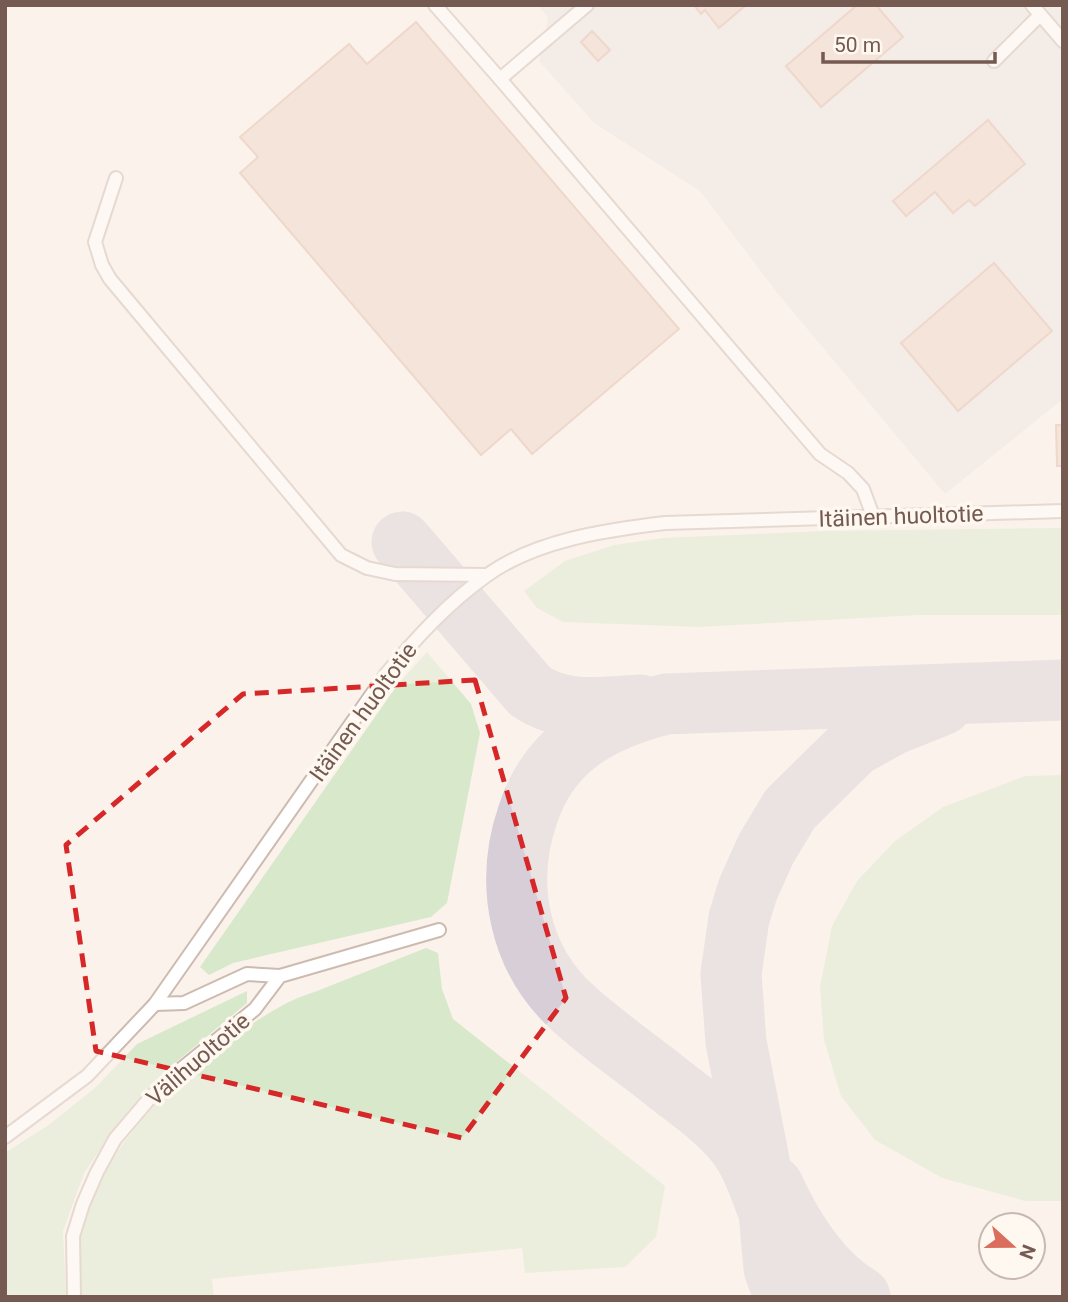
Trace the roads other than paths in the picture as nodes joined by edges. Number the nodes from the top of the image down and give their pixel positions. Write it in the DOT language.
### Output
graph roads {
  1 [pos="435,5"];
  2 [pos="587,5"];
  3 [pos="1036,10"];
  4 [pos="1063,41"];
  5 [pos="994,61"];
  6 [pos="500,79"];
  7 [pos="116,178"];
  8 [pos="1063,511"];
  9 [pos="873,516"];
  10 [pos="486,575"];
  11 [pos="439,930"];
  12 [pos="280,976"];
  13 [pos="155,1004"];
  14 [pos="5,1137"];
  15 [pos="74,1297"];
  1 -- 6 [label="lane"];
  2 -- 6 [label="lane"];
  3 -- 4 [label="lane"];
  3 -- 5 [label="lane"];
  6 -- 9 [label="lane"];
  7 -- 10 [label="lane"];
  8 -- 9 [label="lane, Itäinen huoltotie"];
  9 -- 10 [label="lane, Itäinen huoltotie"];
  10 -- 13 [label="lane, Itäinen huoltotie"];
  11 -- 12 [label="lane"];
  12 -- 13 [label="lane"];
  12 -- 15 [label="lane, Välihuoltotie"];
  13 -- 14 [label="lane, Itäinen huoltotie"];
}
